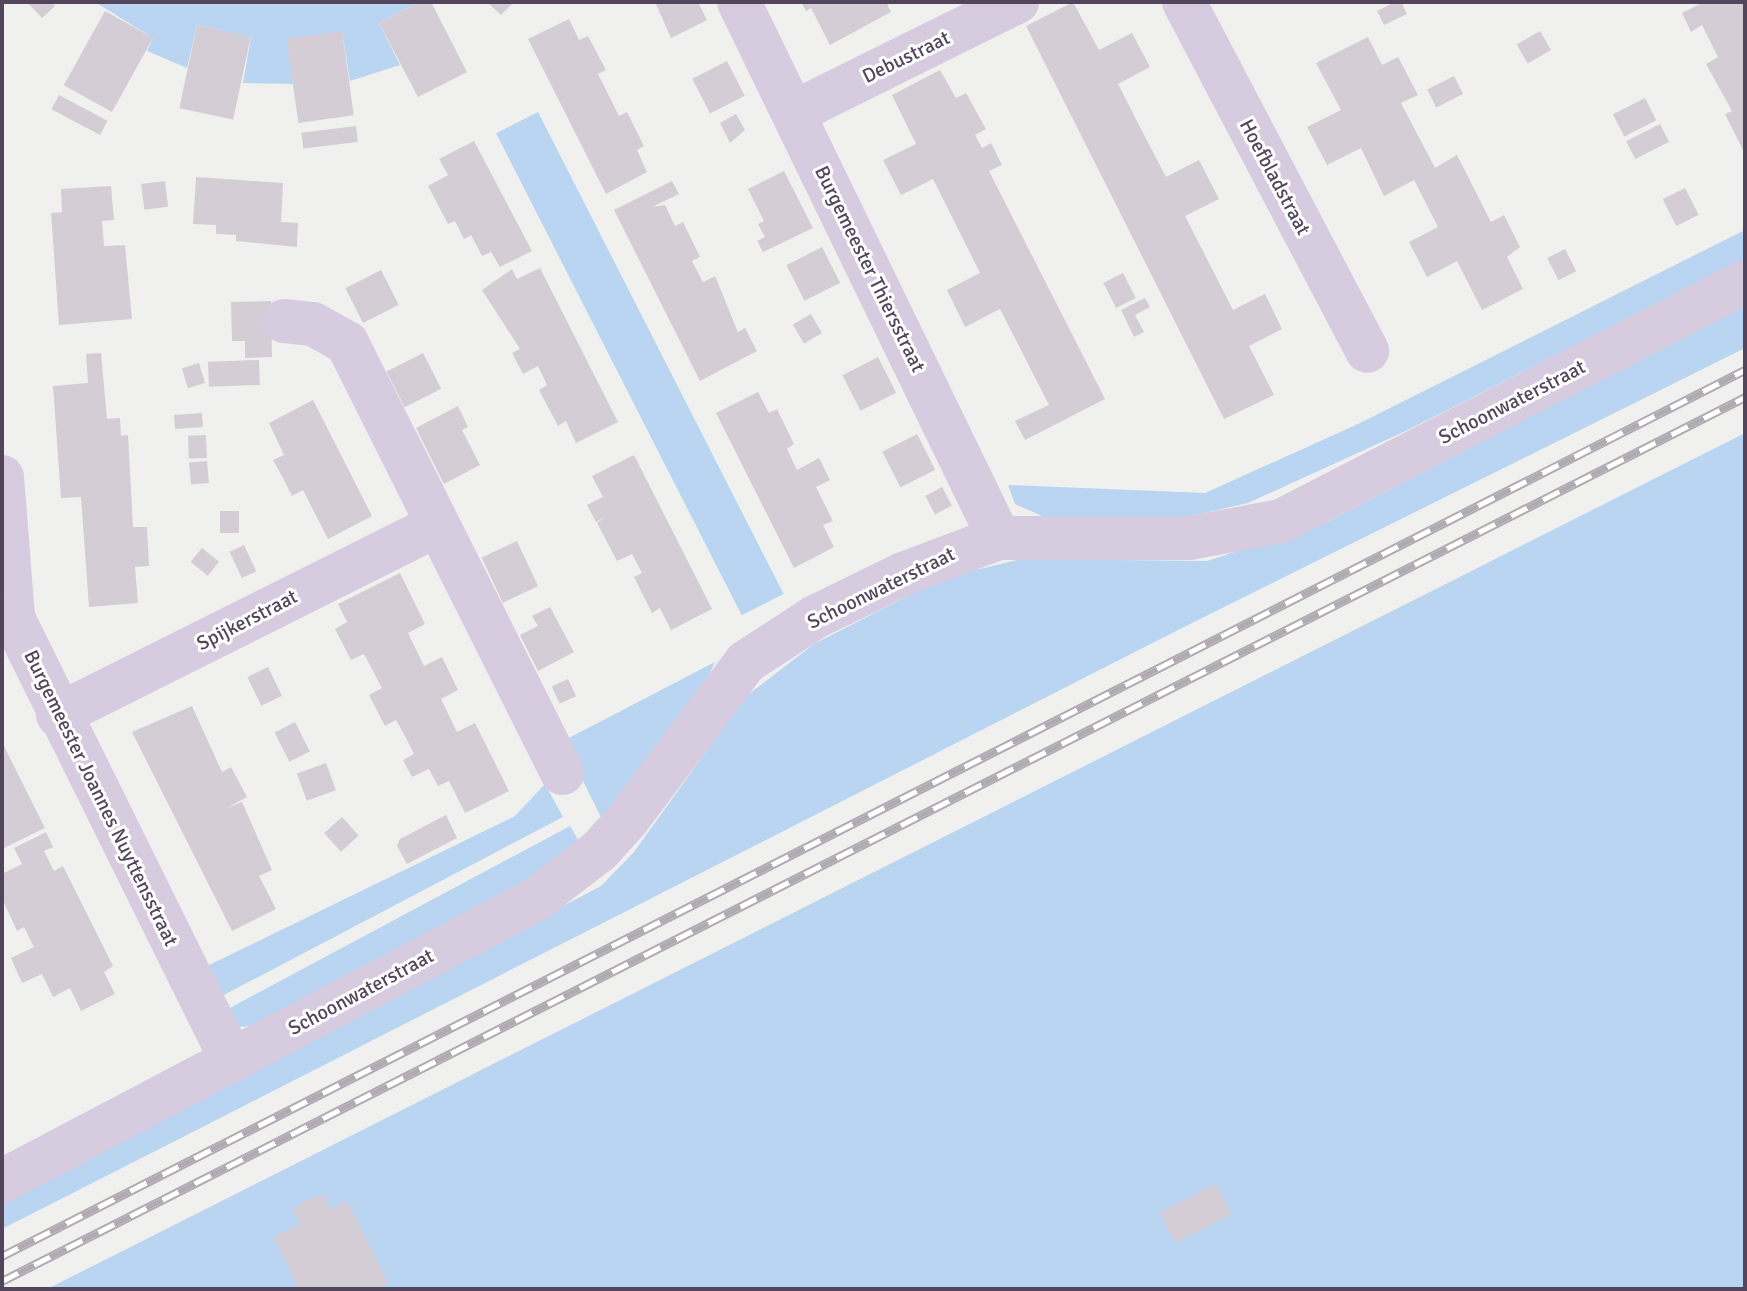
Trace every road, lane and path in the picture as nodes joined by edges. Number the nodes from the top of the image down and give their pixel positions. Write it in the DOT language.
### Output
graph roads {
  1 [pos="739,2"];
  2 [pos="1017,2"];
  3 [pos="1184,2"];
  4 [pos="795,112"];
  5 [pos="1745,282"];
  6 [pos="284,321"];
  7 [pos="1367,351"];
  8 [pos="2,477"];
  9 [pos="436,526"];
  10 [pos="999,538"];
  11 [pos="58,715"];
  12 [pos="562,773"];
  13 [pos="232,1061"];
  14 [pos="2,1181"];
  1 -- 4 [label="street, Burgemeester Thiersstraat"];
  2 -- 4 [label="street, Debustraat"];
  3 -- 7 [label="street, Hoefbladstraat"];
  4 -- 10 [label="street, Burgemeester Thiersstraat"];
  5 -- 10 [label="street, Schoonwaterstraat"];
  6 -- 9 [label="street"];
  8 -- 11 [label="street, Burgemeester Joannes Nuyttensstraat"];
  9 -- 11 [label="street, Spijkerstraat"];
  9 -- 12 [label="street"];
  10 -- 13 [label="street, Schoonwaterstraat"];
  11 -- 13 [label="street, Burgemeester Joannes Nuyttensstraat"];
  13 -- 14 [label="street, Schoonwaterstraat"];
}
